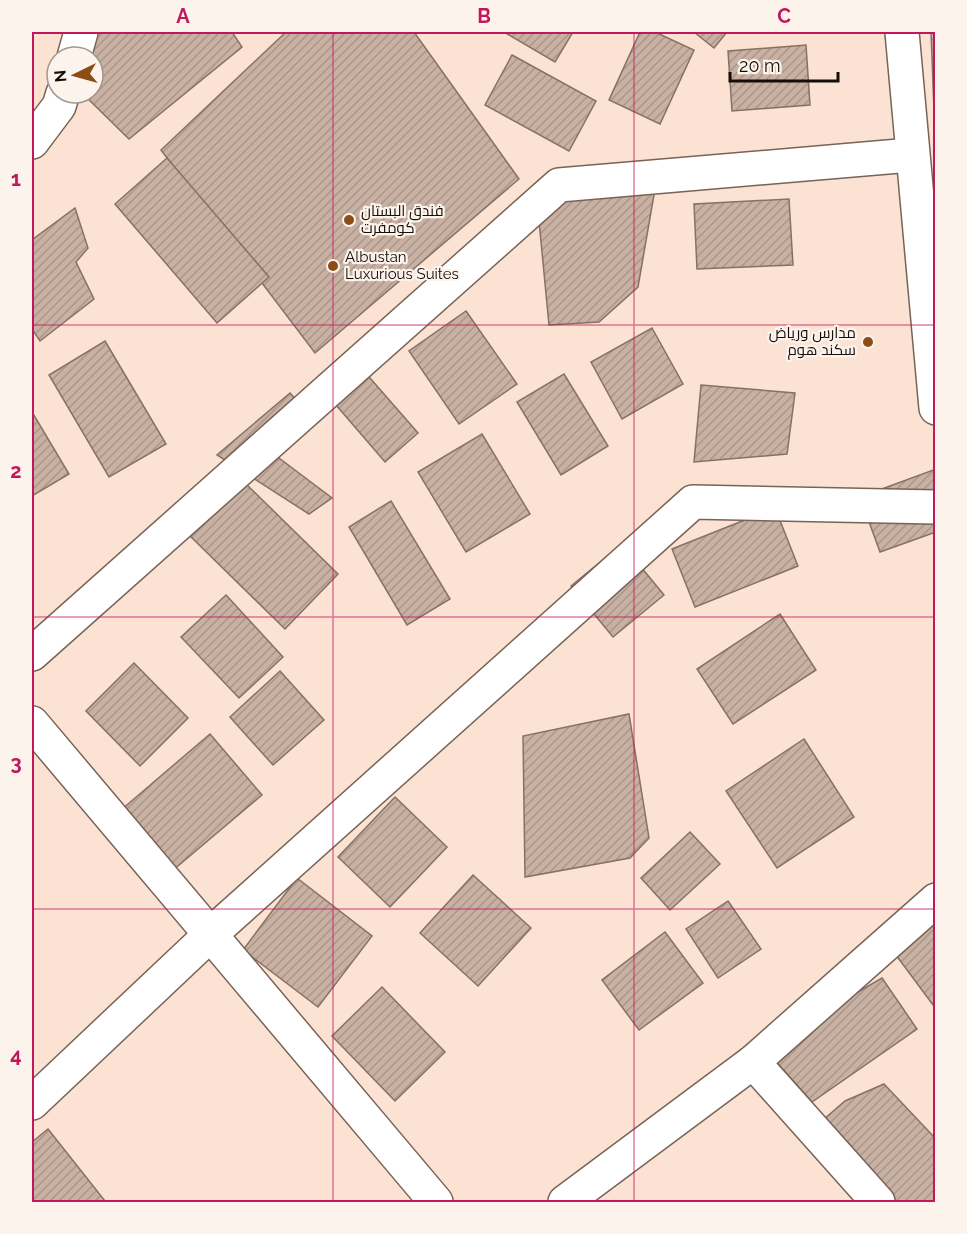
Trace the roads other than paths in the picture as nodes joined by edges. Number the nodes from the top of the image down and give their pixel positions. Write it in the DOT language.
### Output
graph roads {
  1 [pos="902,32"];
  2 [pos="59,105"];
  3 [pos="32,142"];
  4 [pos="911,155"];
  5 [pos="936,408"];
  6 [pos="936,507"];
  7 [pos="32,654"];
  8 [pos="32,723"];
  9 [pos="936,900"];
  10 [pos="212,933"];
  11 [pos="753,1062"];
  12 [pos="32,1103"];
  13 [pos="436,1203"];
  14 [pos="565,1203"];
  15 [pos="878,1203"];
  1 -- 4 [label="street"];
  2 -- 3 [label="street"];
  4 -- 5 [label="street"];
  4 -- 7 [label="street"];
  6 -- 10 [label="street"];
  8 -- 10 [label="street"];
  9 -- 11 [label="street"];
  10 -- 12 [label="street"];
  10 -- 13 [label="street"];
  11 -- 14 [label="street"];
  11 -- 15 [label="street"];
}
